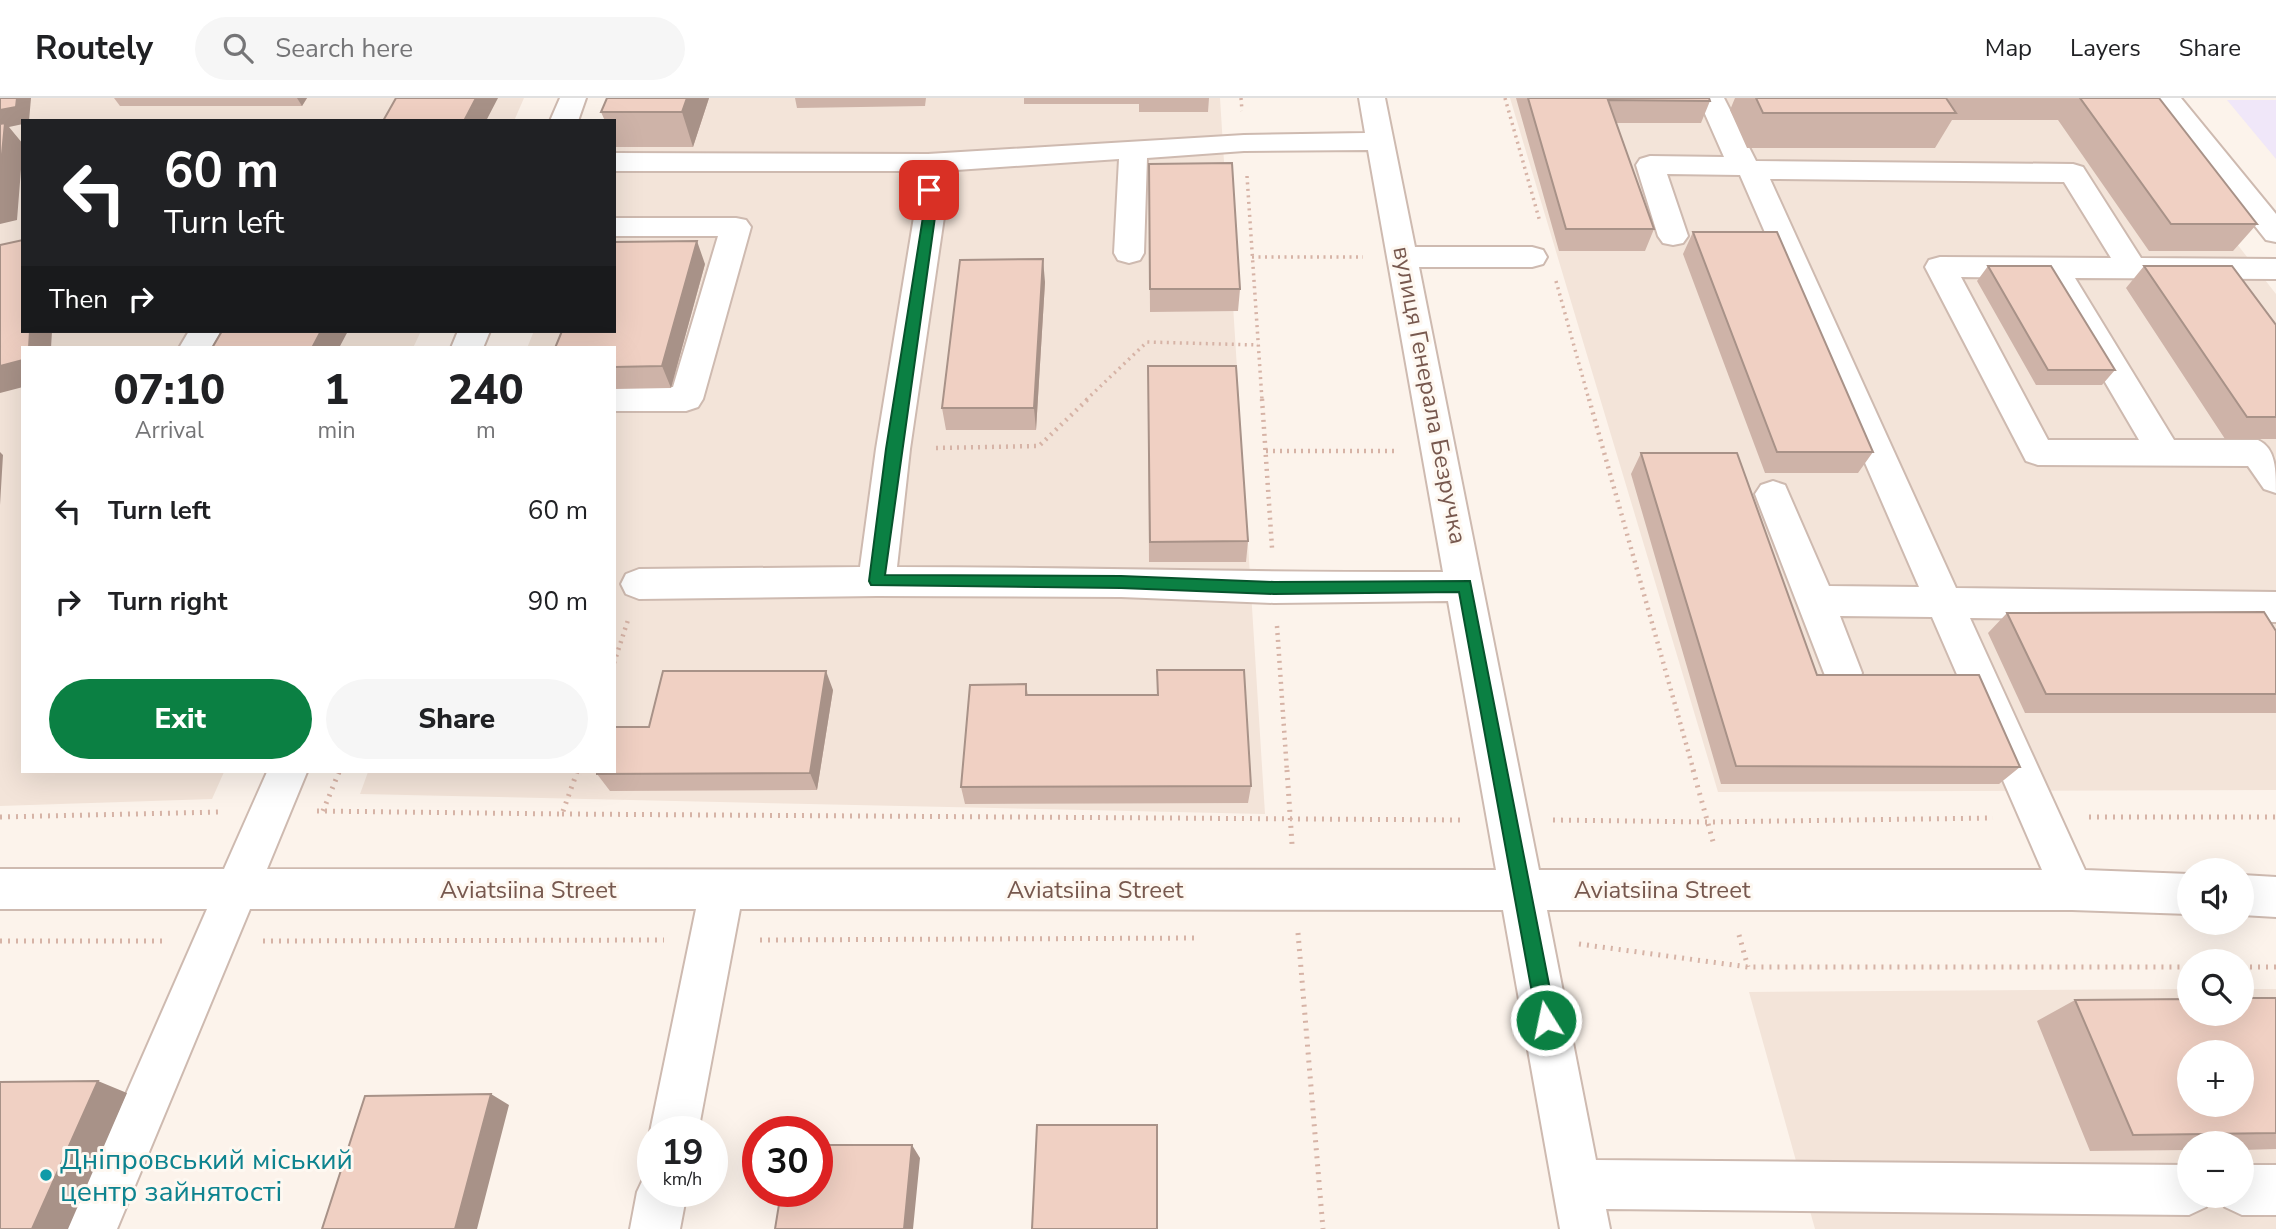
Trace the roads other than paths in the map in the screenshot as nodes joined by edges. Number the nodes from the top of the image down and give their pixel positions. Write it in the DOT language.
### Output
graph roads {
  1 [pos="573,98"];
  2 [pos="1373,98"];
  3 [pos="1711,98"];
  4 [pos="2167,98"];
  5 [pos="565,119"];
  6 [pos="1382,141"];
  7 [pos="1133,150"];
  8 [pos="616,162"];
  9 [pos="928,163"];
  10 [pos="1747,168"];
  11 [pos="616,227"];
  12 [pos="2276,233"];
  13 [pos="1673,236"];
  14 [pos="1129,253"];
  15 [pos="1543,254"];
  16 [pos="1404,257"];
  17 [pos="2054,268"];
  18 [pos="2133,268"];
  19 [pos="2276,269"];
  20 [pos="616,399"];
  21 [pos="2164,453"];
  22 [pos="2270,462"];
  23 [pos="1773,494"];
  24 [pos="877,581"];
  25 [pos="639,584"];
  26 [pos="1465,586"];
  27 [pos="1816,601"];
  28 [pos="1947,603"];
  29 [pos="2276,607"];
  30 [pos="1843,673"];
  31 [pos="287,773"];
  32 [pos="0,889"];
  33 [pos="236,890"];
  34 [pos="722,890"];
  35 [pos="1522,890"];
  36 [pos="2072,890"];
  37 [pos="2177,894"];
  38 [pos="2254,896"];
  39 [pos="2276,897"];
  40 [pos="677,1116"];
  41 [pos="2177,1189"];
  42 [pos="2254,1190"];
  43 [pos="2276,1190"];
  44 [pos="659,1207"];
  45 [pos="1581,1207"];
  46 [pos="92,1229"];
  47 [pos="655,1229"];
  1 -- 5 [label="street"];
  2 -- 6 [label="street, вулиця Генерала Безручка"];
  3 -- 10 [label="street"];
  4 -- 12 [label="street"];
  6 -- 7 [label="street"];
  6 -- 16 [label="street, вулиця Генерала Безручка"];
  7 -- 9 [label="street"];
  7 -- 14 [label="street"];
  8 -- 9 [label="street"];
  9 -- 24 [label="street"];
  10 -- 13 [label="street"];
  10 -- 18 [label="street"];
  10 -- 28 [label="street"];
  11 -- 20 [label="street"];
  15 -- 16 [label="street"];
  16 -- 26 [label="street, вулиця Генерала Безручка"];
  17 -- 18 [label="street"];
  17 -- 21 [label="street"];
  17 -- 21 [label="street"];
  18 -- 19 [label="street"];
  21 -- 22 [label="street"];
  23 -- 27 [label="street"];
  24 -- 25 [label="street"];
  24 -- 26 [label="street"];
  26 -- 35 [label="street, вулиця Генерала Безручка"];
  27 -- 28 [label="street"];
  27 -- 30 [label="street"];
  28 -- 29 [label="street"];
  28 -- 36 [label="street"];
  31 -- 33 [label="street"];
  32 -- 33 [label="street, Aviatsiina Street"];
  33 -- 34 [label="street, Aviatsiina Street"];
  33 -- 46 [label="street"];
  34 -- 35 [label="street, Aviatsiina Street"];
  34 -- 40 [label="street"];
  35 -- 36 [label="street, Aviatsiina Street"];
  35 -- 45 [label="street, вулиця Генерала Безручка"];
  36 -- 37 [label="street, Aviatsiina Street"];
  38 -- 39 [label="street"];
  41 -- 45 [label="street"];
  42 -- 43 [label="street"];
  44 -- 47 [label="street"];
}
